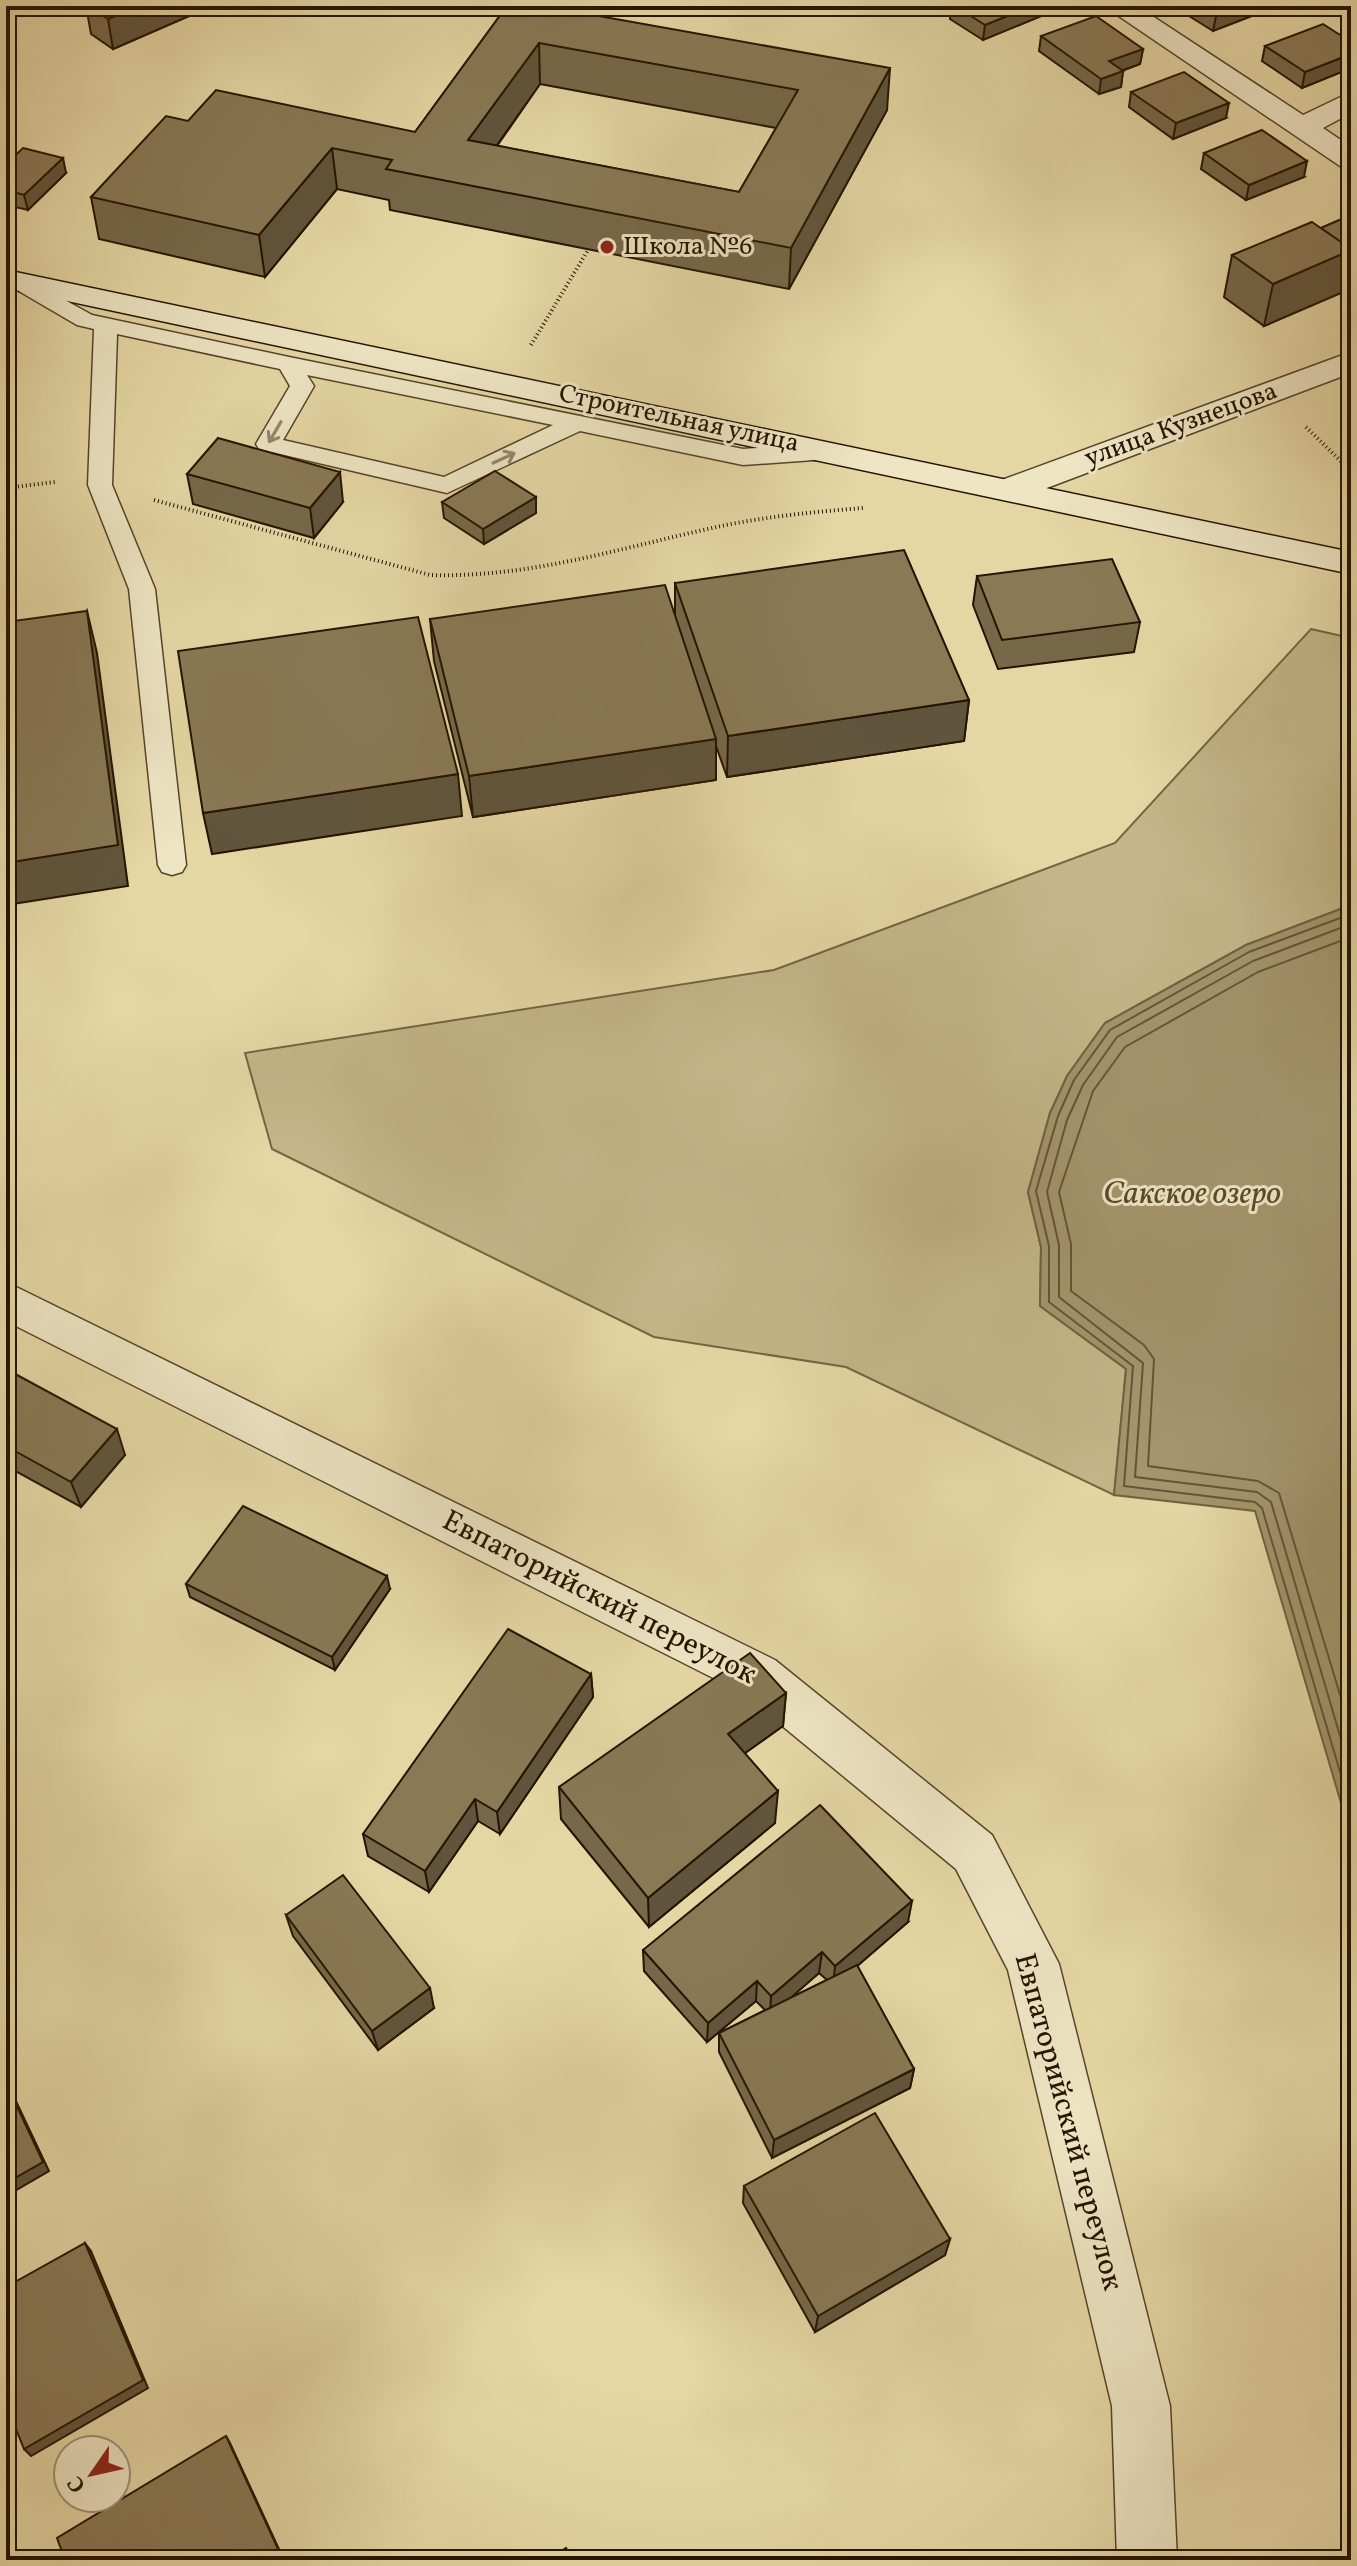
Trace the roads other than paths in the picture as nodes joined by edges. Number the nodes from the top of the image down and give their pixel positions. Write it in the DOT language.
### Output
graph roads {
  1 [pos="1118,6"];
  2 [pos="1351,101"];
  3 [pos="1303,127"];
  4 [pos="1351,160"];
  5 [pos="13,281"];
  6 [pos="106,325"];
  7 [pos="1351,362"];
  8 [pos="289,364"];
  9 [pos="578,423"];
  10 [pos="828,451"];
  11 [pos="1011,489"];
  12 [pos="1351,563"];
  13 [pos="172,865"];
  14 [pos="6,1300"];
  15 [pos="1147,2560"];
  1 -- 3 [label="street"];
  2 -- 3 [label="street"];
  3 -- 4 [label="street"];
  5 -- 6 [label="lane"];
  5 -- 10 [label="street, Строительная улица"];
  6 -- 8 [label="lane"];
  6 -- 13 [label="lane"];
  7 -- 11 [label="street, улица Кузнецова"];
  8 -- 9 [label="lane"];
  8 -- 9 [label="lane, one-way"];
  9 -- 10 [label="lane"];
  10 -- 11 [label="street, Строительная улица"];
  11 -- 12 [label="street, Строительная улица"];
  14 -- 15 [label="street, Евпаторийский переулок"];
}
